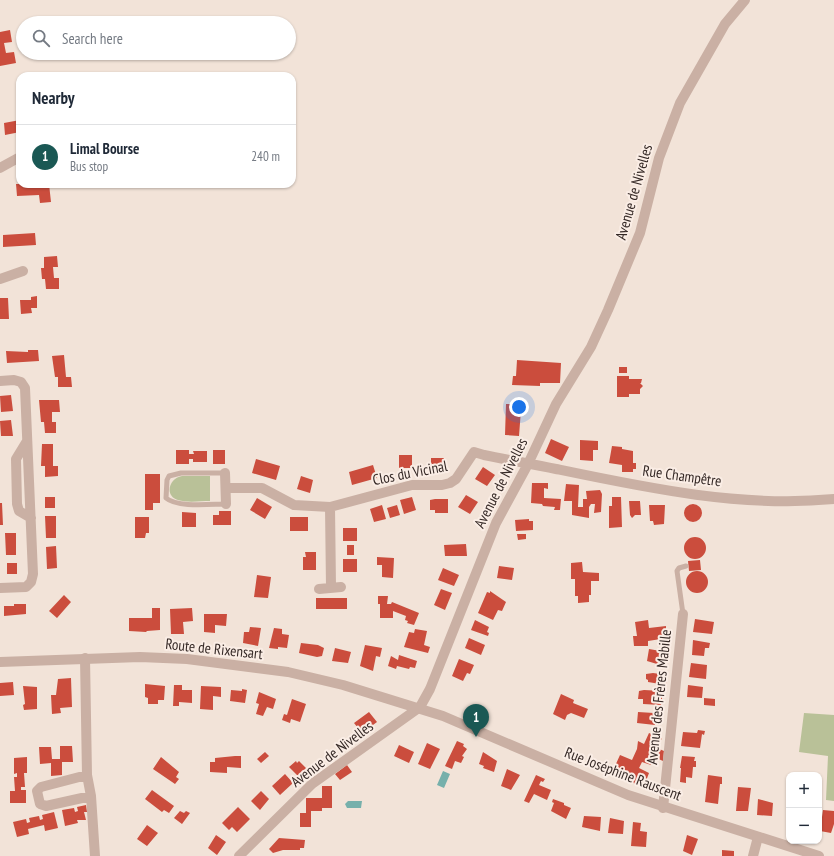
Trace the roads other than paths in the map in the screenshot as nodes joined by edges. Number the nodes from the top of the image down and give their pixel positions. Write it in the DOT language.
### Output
graph roads {
  1 [pos="745,0"];
  2 [pos="16,159"];
  3 [pos="0,168"];
  4 [pos="23,271"];
  5 [pos="0,279"];
  6 [pos="0,381"];
  7 [pos="528,464"];
  8 [pos="225,473"];
  9 [pos="226,488"];
  10 [pos="834,499"];
  11 [pos="226,504"];
  12 [pos="330,507"];
  13 [pos="686,566"];
  14 [pos="0,588"];
  15 [pos="319,589"];
  16 [pos="683,614"];
  17 [pos="85,658"];
  18 [pos="0,662"];
  19 [pos="420,707"];
  20 [pos="87,775"];
  21 [pos="91,796"];
  22 [pos="663,808"];
  23 [pos="758,837"];
  24 [pos="94,856"];
  25 [pos="239,856"];
  26 [pos="753,856"];
  27 [pos="819,856"];
  1 -- 7 [label="street, Avenue de Nivelles"];
  2 -- 3 [label="street"];
  4 -- 5 [label="street"];
  6 -- 14 [label="street"];
  7 -- 10 [label="street, Rue Champêtre"];
  7 -- 12 [label="street, Clos du Vicinal"];
  7 -- 19 [label="street, Avenue de Nivelles"];
  8 -- 9 [label="street"];
  8 -- 11 [label="lane"];
  9 -- 11 [label="street"];
  9 -- 12 [label="street, Clos du Vicinal"];
  12 -- 15 [label="street"];
  13 -- 16 [label="lane"];
  16 -- 22 [label="street, Avenue des Frères Mabille"];
  17 -- 18 [label="street, Route de Rixensart"];
  17 -- 19 [label="street, Route de Rixensart"];
  17 -- 20 [label="street"];
  19 -- 22 [label="street, Rue Joséphine Rauscent"];
  19 -- 25 [label="street, Avenue de Nivelles"];
  20 -- 21 [label="street"];
  20 -- 21 [label="street"];
  21 -- 24 [label="street"];
  22 -- 23 [label="street, Rue Joséphine Rauscent"];
  23 -- 26 [label="street"];
  23 -- 27 [label="street, Rue Joséphine Rauscent"];
}
